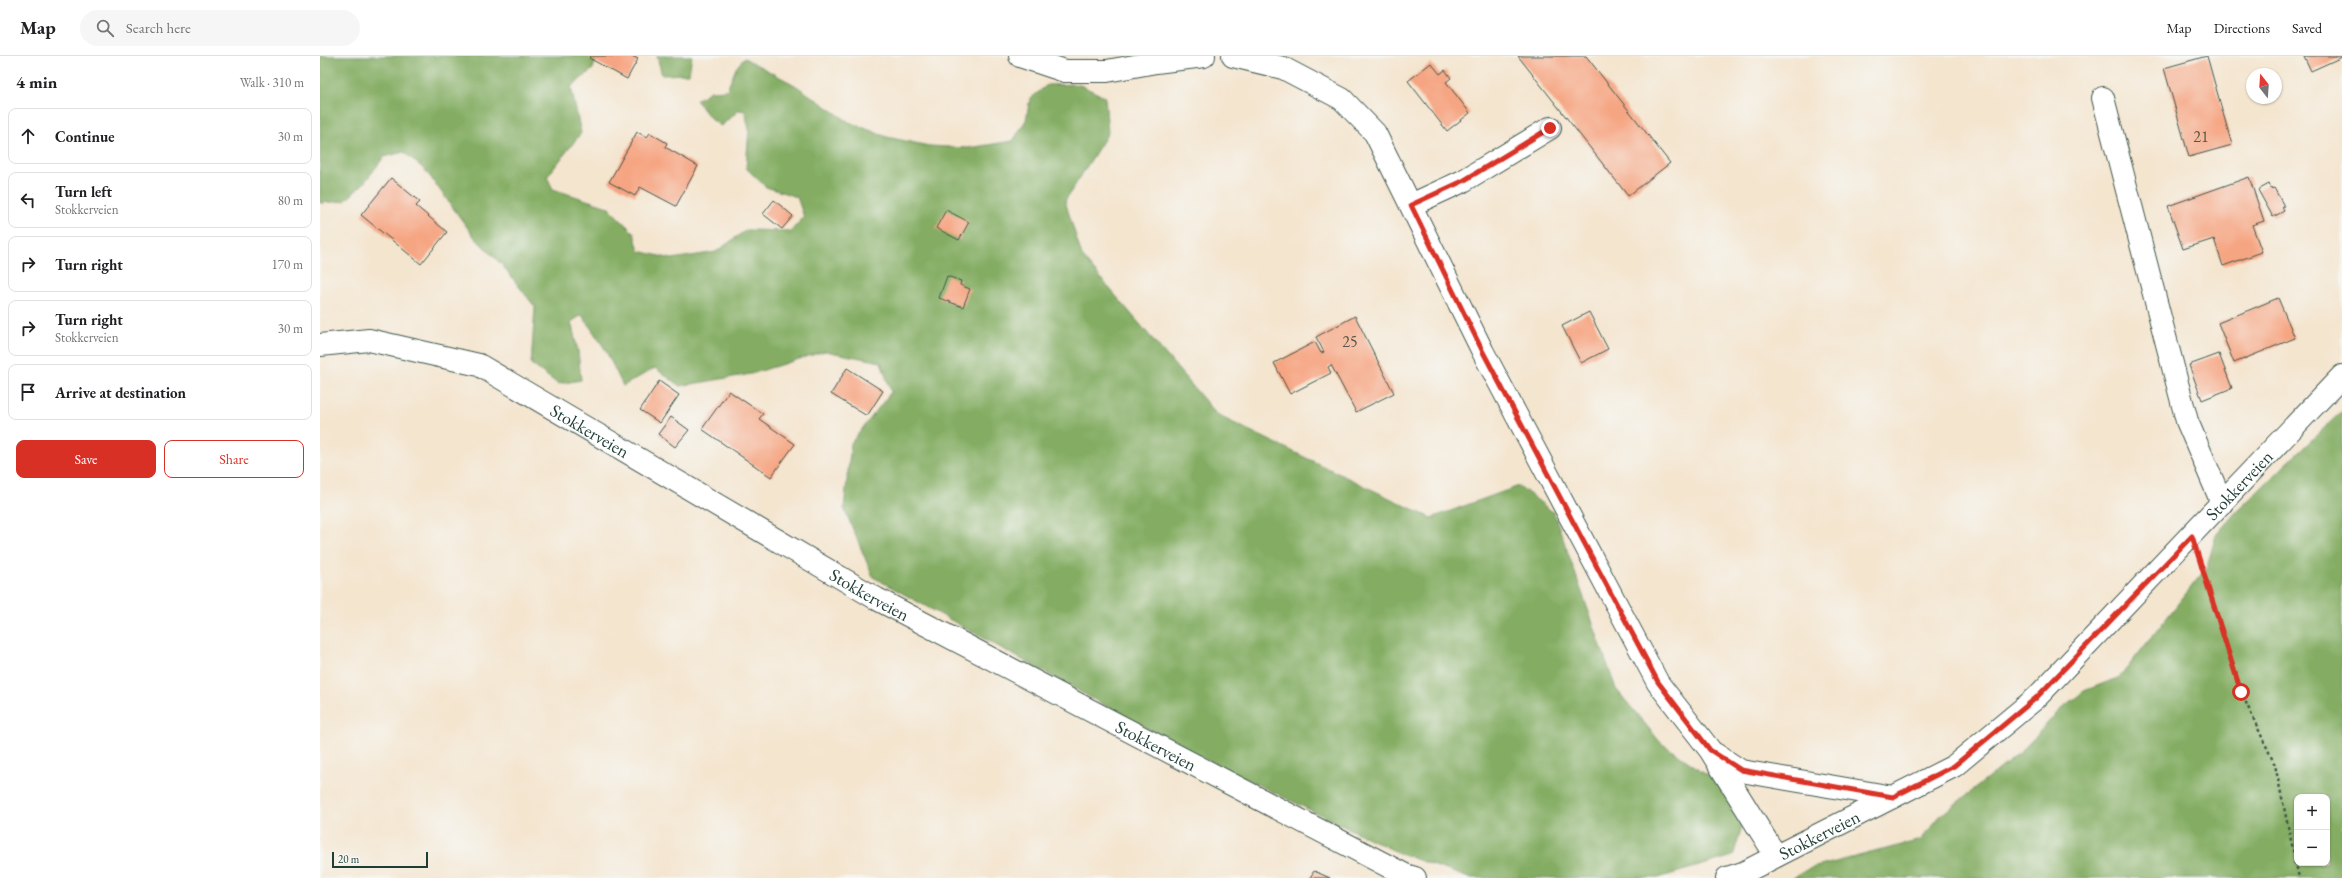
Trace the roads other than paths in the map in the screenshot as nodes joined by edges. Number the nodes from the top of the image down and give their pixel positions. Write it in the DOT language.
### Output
graph roads {
  1 [pos="1020,56"];
  2 [pos="1233,56"];
  3 [pos="1190,57"];
  4 [pos="2103,98"];
  5 [pos="1550,128"];
  6 [pos="1411,205"];
  7 [pos="320,345"];
  8 [pos="2342,376"];
  9 [pos="2222,503"];
  10 [pos="1710,750"];
  11 [pos="1893,797"];
  12 [pos="1776,856"];
  13 [pos="1415,878"];
  14 [pos="1727,878"];
  1 -- 3 [label="street"];
  2 -- 6 [label="street"];
  4 -- 9 [label="street"];
  5 -- 6 [label="street"];
  6 -- 10 [label="street"];
  7 -- 13 [label="street, Stokkerveien"];
  8 -- 9 [label="street, Stokkerveien"];
  9 -- 11 [label="street, Stokkerveien"];
  10 -- 11 [label="street"];
  10 -- 12 [label="street"];
  11 -- 12 [label="street, Stokkerveien"];
  12 -- 14 [label="street, Stokkerveien"];
}
